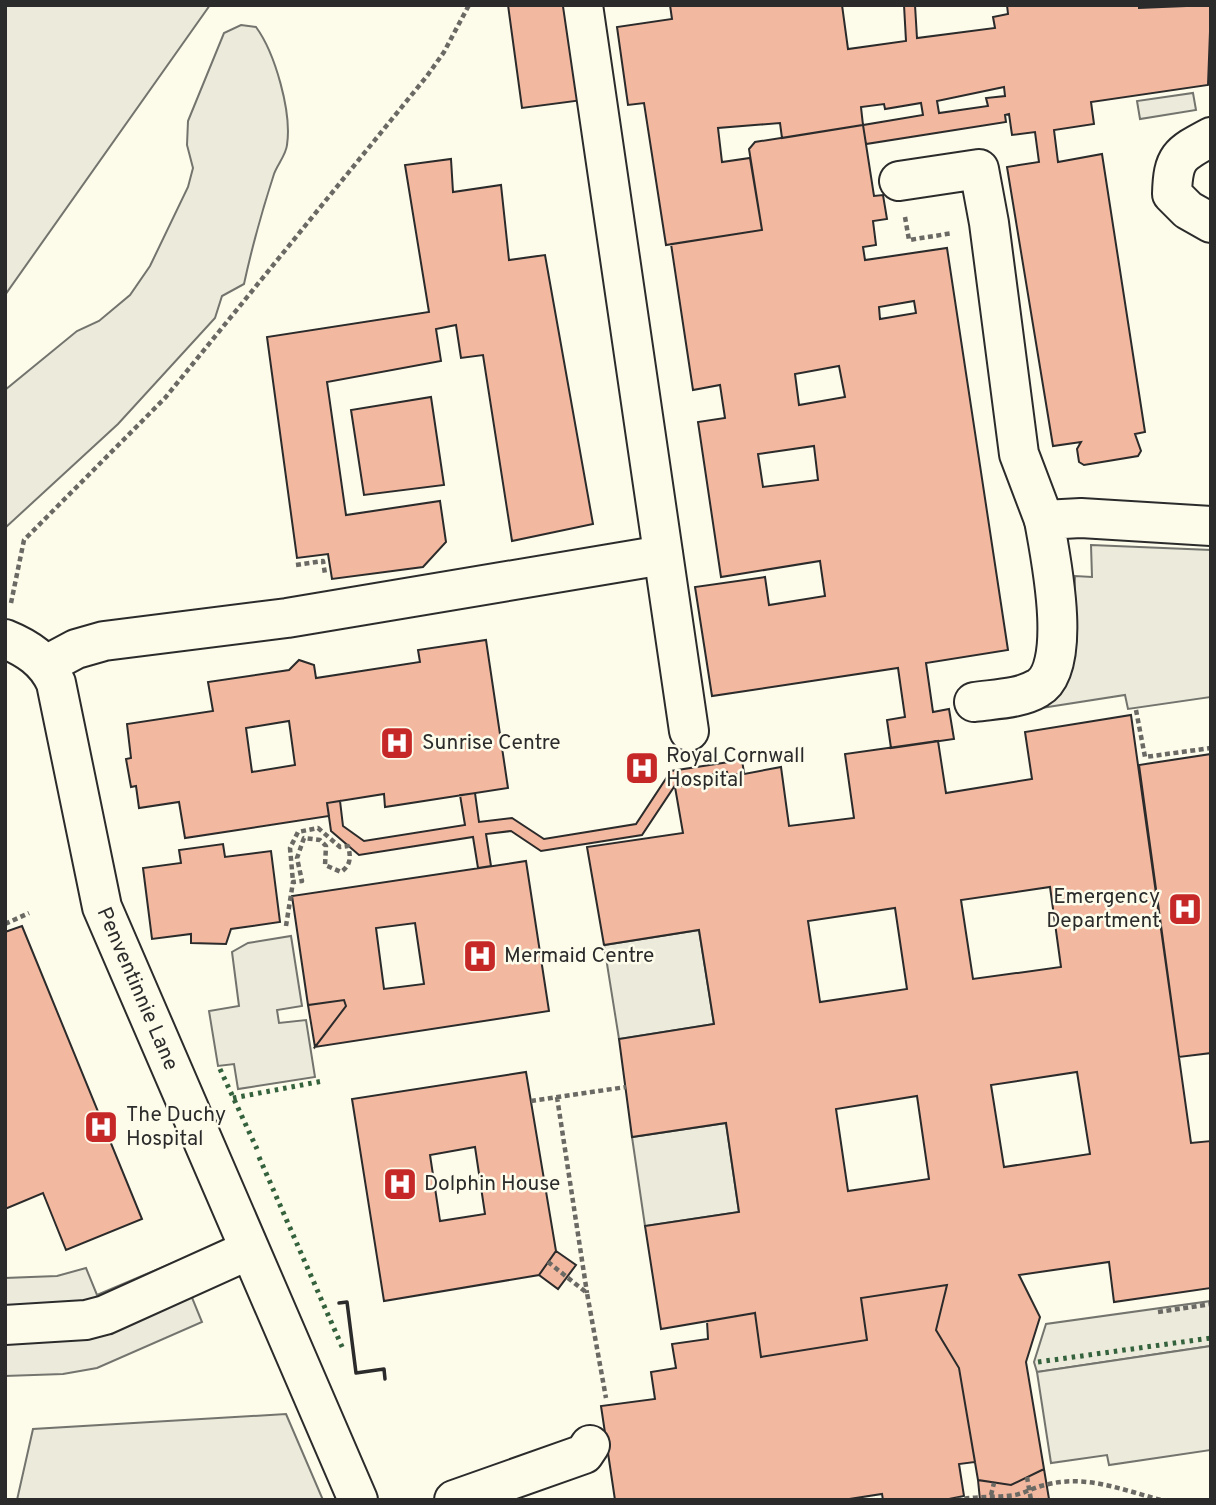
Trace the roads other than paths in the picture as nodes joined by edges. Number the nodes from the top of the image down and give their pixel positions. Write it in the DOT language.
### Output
graph roads {
  1 [pos="583,5"];
  2 [pos="1211,137"];
  3 [pos="899,181"];
  4 [pos="1211,223"];
  5 [pos="1044,520"];
  6 [pos="1211,526"];
  7 [pos="663,555"];
  8 [pos="7,625"];
  9 [pos="46,665"];
  10 [pos="974,702"];
  11 [pos="689,731"];
  12 [pos="249,1250"];
  13 [pos="5,1325"];
  14 [pos="590,1444"];
  15 [pos="358,1500"];
  16 [pos="454,1500"];
  1 -- 7 [label="street"];
  2 -- 4 [label="street"];
  3 -- 5 [label="street"];
  5 -- 6 [label="street"];
  5 -- 10 [label="street"];
  7 -- 9 [label="street"];
  7 -- 11 [label="street"];
  8 -- 9 [label="street"];
  9 -- 12 [label="street, Penventinnie Lane"];
  12 -- 13 [label="street"];
  12 -- 15 [label="street, Penventinnie Lane"];
  14 -- 16 [label="street"];
}
